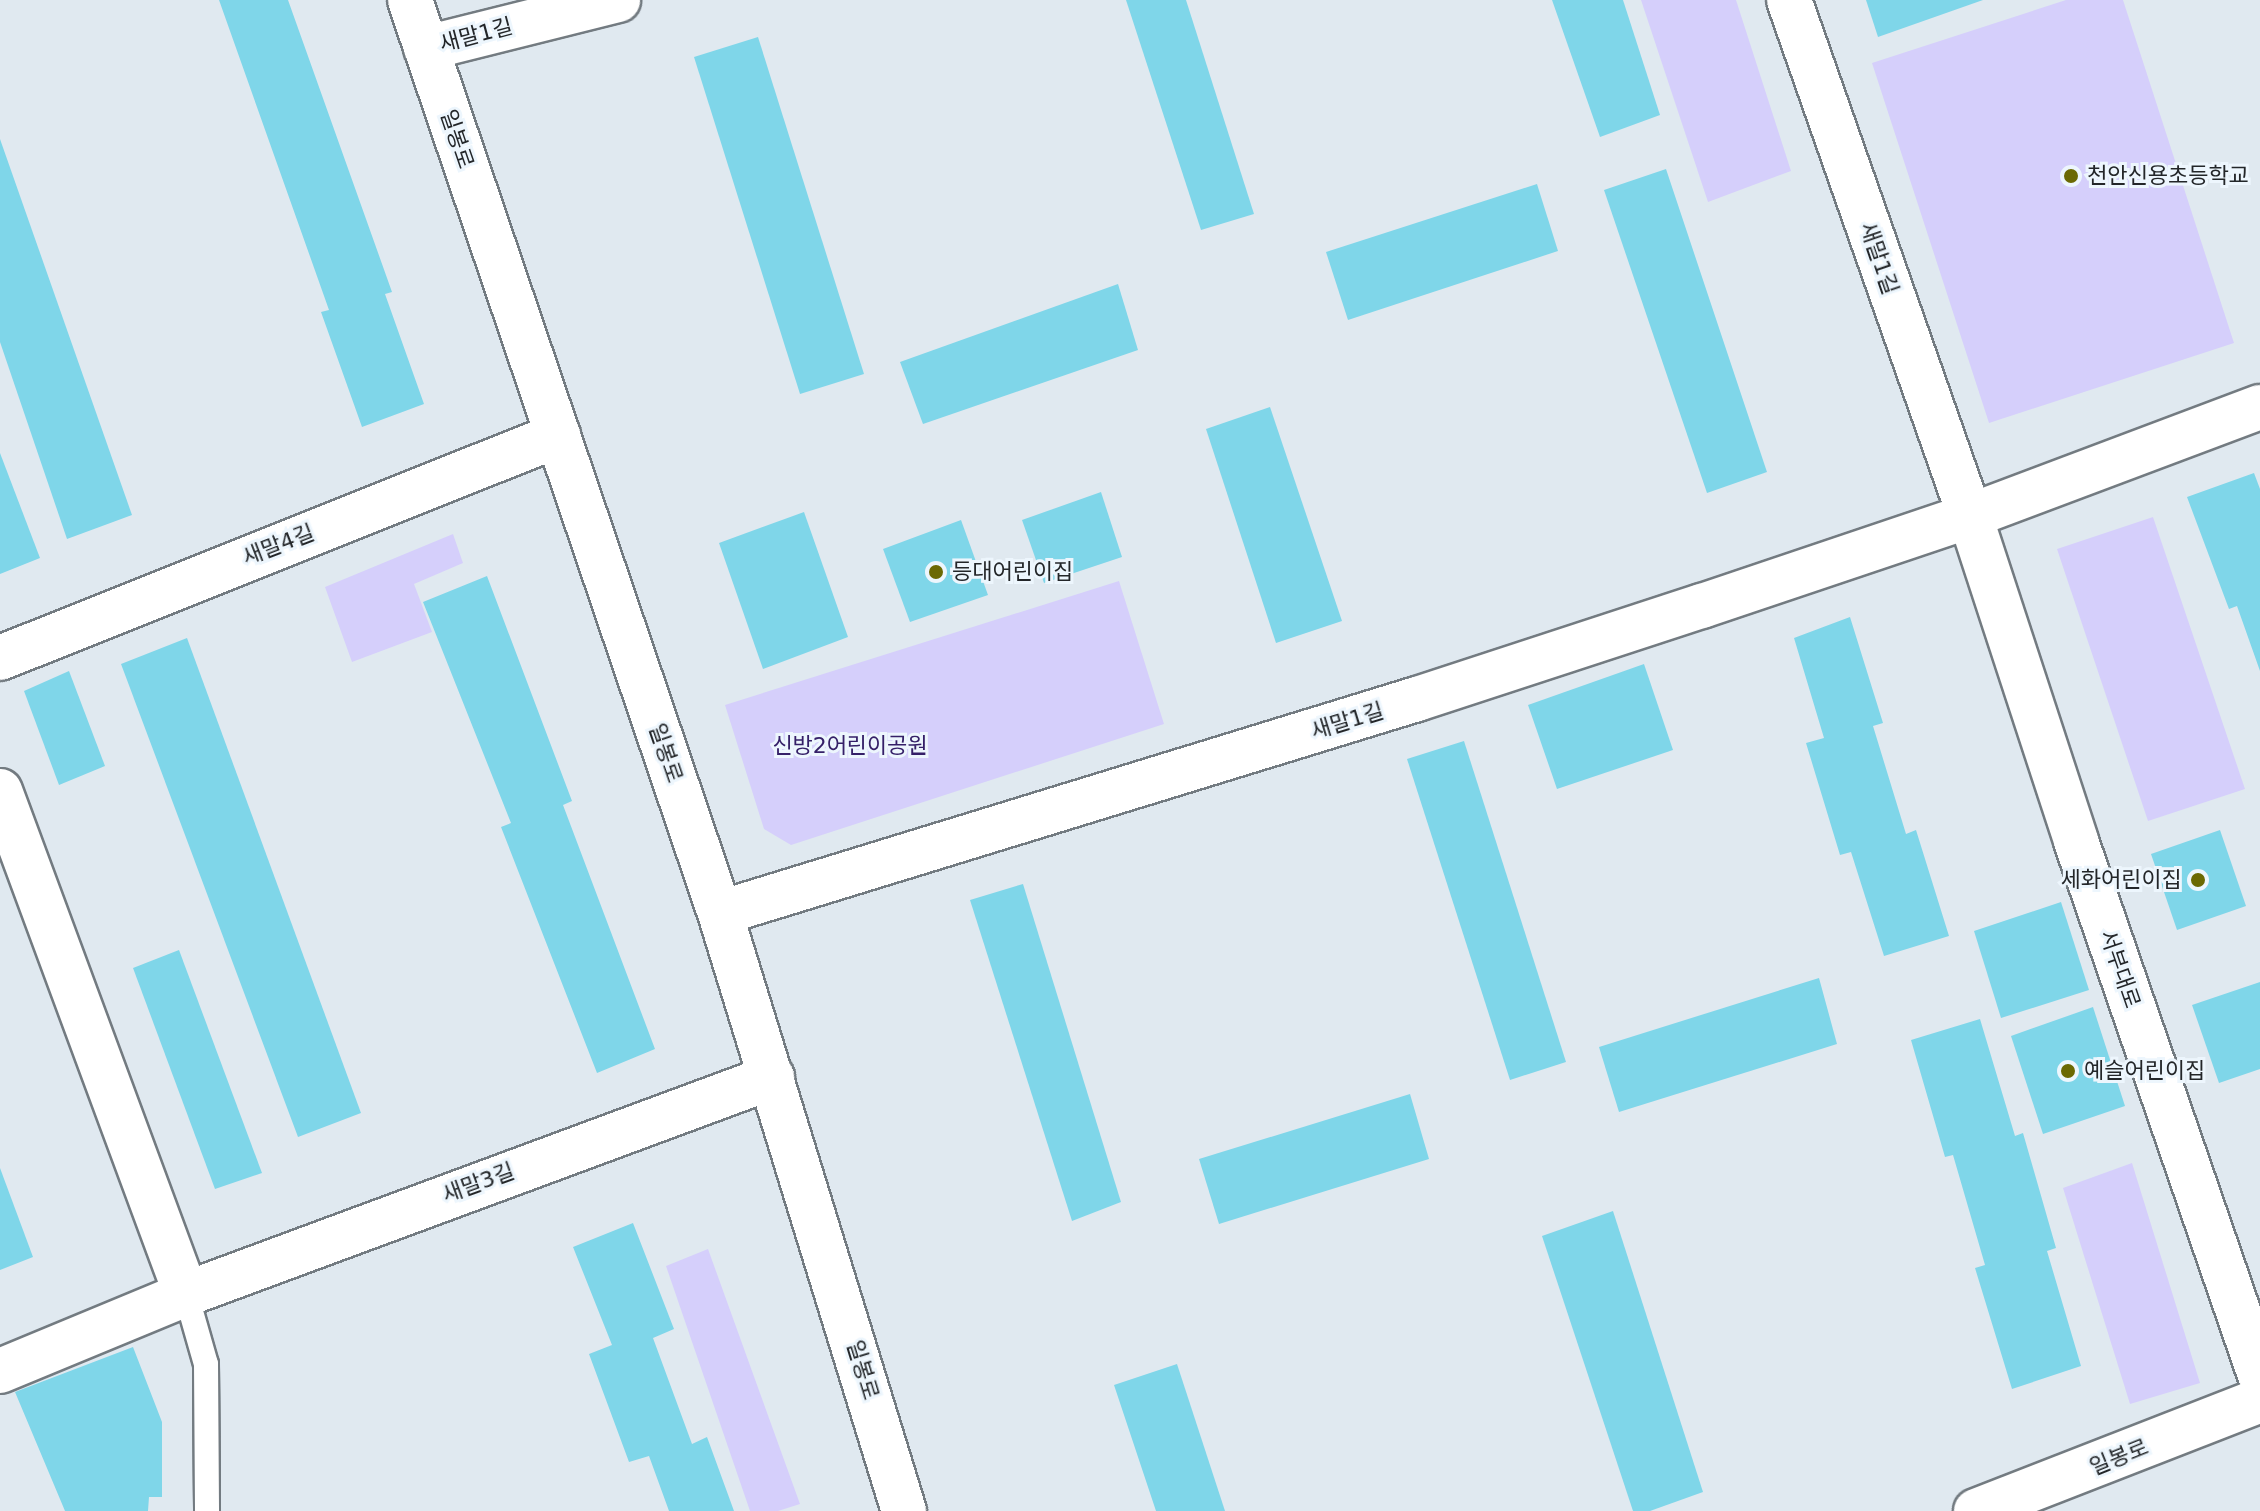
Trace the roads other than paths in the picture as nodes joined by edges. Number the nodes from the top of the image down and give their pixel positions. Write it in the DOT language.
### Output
graph roads {
  1 [pos="410,0"];
  2 [pos="618,0"];
  3 [pos="1789,0"];
  4 [pos="426,48"];
  5 [pos="2260,407"];
  6 [pos="558,435"];
  7 [pos="1970,516"];
  8 [pos="0,658"];
  9 [pos="0,791"];
  10 [pos="720,913"];
  11 [pos="772,1077"];
  12 [pos="186,1294"];
  13 [pos="0,1371"];
  14 [pos="2260,1375"];
  15 [pos="2260,1400"];
  16 [pos="207,1511"];
  17 [pos="904,1511"];
  18 [pos="1976,1511"];
  1 -- 4 [label="street, 일봉로"];
  2 -- 4 [label="street, 새말1길"];
  3 -- 7 [label="street, 새말1길"];
  4 -- 6 [label="street, 일봉로"];
  5 -- 7 [label="street, 새말1길"];
  6 -- 8 [label="street, 새말4길"];
  6 -- 10 [label="street, 일봉로"];
  7 -- 10 [label="street, 새말1길"];
  7 -- 14 [label="street, 서부대로"];
  9 -- 12 [label="street"];
  10 -- 11 [label="street, 일봉로"];
  11 -- 12 [label="street, 새말3길"];
  11 -- 17 [label="street, 일봉로"];
  12 -- 13 [label="street, 새말3길"];
  12 -- 16 [label="lane"];
  15 -- 18 [label="street, 일봉로"];
}
